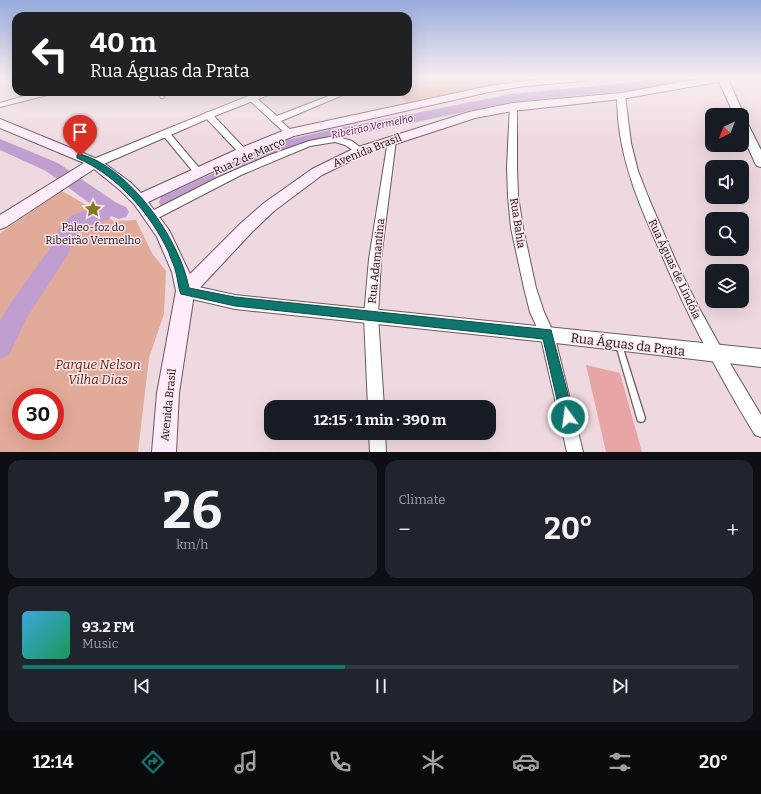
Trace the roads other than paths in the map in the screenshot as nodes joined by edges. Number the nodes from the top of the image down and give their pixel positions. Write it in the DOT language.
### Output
graph roads {
  1 [pos="26,98"];
  2 [pos="251,98"];
  3 [pos="331,98"];
  4 [pos="449,98"];
  5 [pos="600,98"];
  6 [pos="621,98"];
  7 [pos="733,98"];
  8 [pos="0,105"];
  9 [pos="513,107"];
  10 [pos="737,108"];
  11 [pos="208,115"];
  12 [pos="275,120"];
  13 [pos="0,123"];
  14 [pos="165,133"];
  15 [pos="290,133"];
  16 [pos="749,137"];
  17 [pos="392,140"];
  18 [pos="360,151"];
  19 [pos="243,152"];
  20 [pos="96,163"];
  21 [pos="761,163"];
  22 [pos="198,172"];
  23 [pos="139,200"];
  24 [pos="152,216"];
  25 [pos="0,223"];
  26 [pos="185,291"];
  27 [pos="371,316"];
  28 [pos="547,334"];
  29 [pos="618,343"];
  30 [pos="716,354"];
  31 [pos="761,358"];
  32 [pos="376,400"];
  33 [pos="641,418"];
  34 [pos="761,429"];
  35 [pos="377,440"];
  36 [pos="164,452"];
  37 [pos="378,452"];
  38 [pos="575,452"];
  1 -- 8 [label="street"];
  2 -- 11 [label="street"];
  2 -- 12 [label="street"];
  3 -- 12 [label="street"];
  4 -- 15 [label="main road"];
  5 -- 9 [label="main road, Avenida Brasil"];
  6 -- 30 [label="street, Rua Águas de Lindóia"];
  7 -- 10 [label="street"];
  9 -- 17 [label="main road, Avenida Brasil"];
  9 -- 28 [label="street, Rua Bahia"];
  11 -- 14 [label="street"];
  11 -- 19 [label="street"];
  12 -- 15 [label="street"];
  13 -- 20 [label="main road"];
  14 -- 20 [label="street"];
  14 -- 22 [label="street"];
  15 -- 19 [label="main road"];
  16 -- 21 [label="street"];
  17 -- 18 [label="main road, Avenida Brasil"];
  17 -- 27 [label="street, Rua Adamantina"];
  18 -- 24 [label="street, Rua 2 de Março"];
  18 -- 26 [label="main road, Avenida Brasil"];
  19 -- 22 [label="main road"];
  20 -- 23 [label="main road"];
  20 -- 25 [label="main road"];
  22 -- 23 [label="main road"];
  23 -- 24 [label="main road"];
  24 -- 26 [label="main road"];
  26 -- 27 [label="street, Rua Águas da Prata"];
  26 -- 36 [label="main road, Avenida Brasil"];
  27 -- 28 [label="street, Rua Águas da Prata"];
  27 -- 32 [label="street, Rua Adamantina"];
  28 -- 29 [label="street, Rua Águas da Prata"];
  28 -- 38 [label="street, Rua Bahia"];
  29 -- 30 [label="street, Rua Águas da Prata"];
  29 -- 33 [label="lane"];
  30 -- 31 [label="street, Rua Águas da Prata"];
  30 -- 34 [label="street, Rua Águas de Lindóia"];
  35 -- 37 [label="street"];
}
